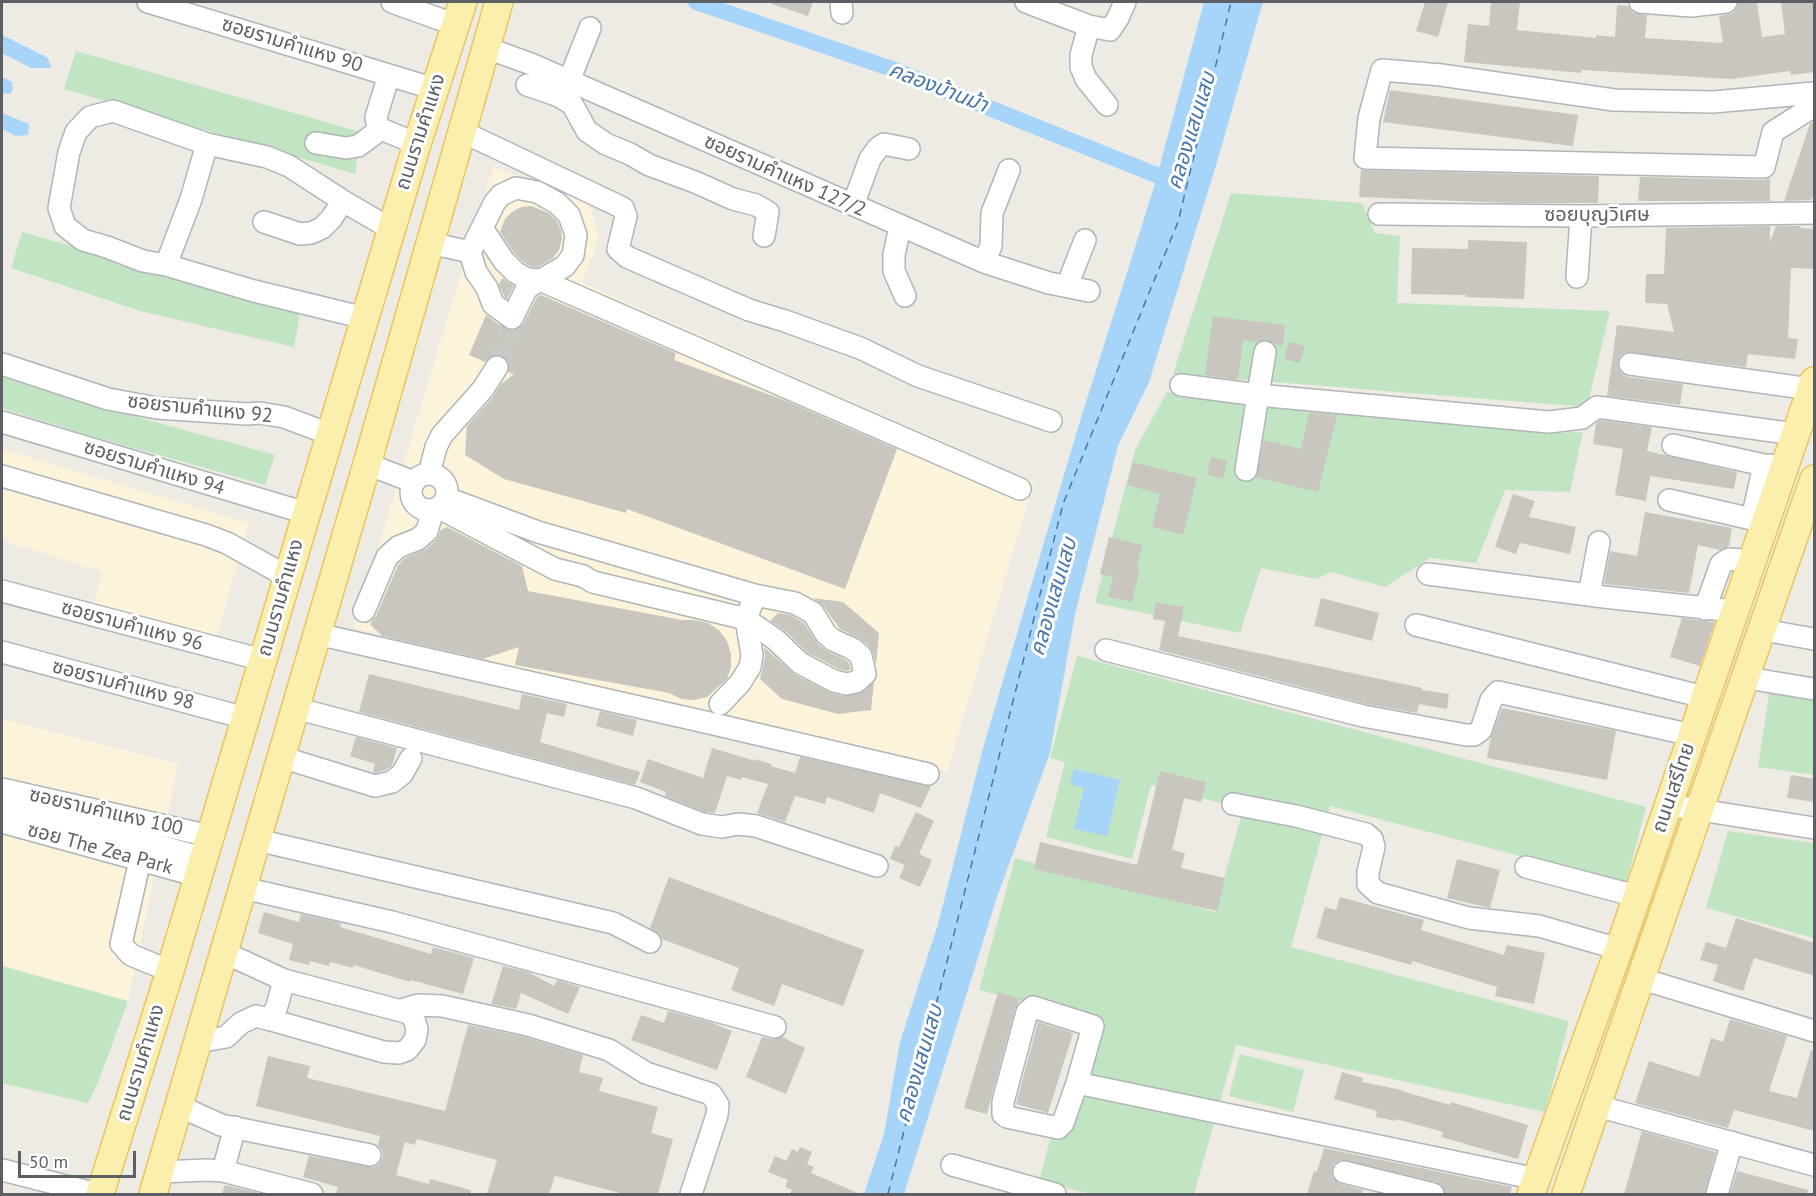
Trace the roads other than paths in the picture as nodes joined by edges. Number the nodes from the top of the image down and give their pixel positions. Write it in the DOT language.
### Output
graph roads {
  1 [pos="148,2"];
  2 [pos="392,2"];
  3 [pos="499,2"];
  4 [pos="1026,2"];
  5 [pos="1125,2"];
  6 [pos="1640,2"];
  7 [pos="1726,2"];
  8 [pos="459,13"];
  9 [pos="1089,26"];
  10 [pos="590,28"];
  11 [pos="487,48"];
  12 [pos="389,75"];
  13 [pos="569,81"];
  14 [pos="527,85"];
  15 [pos="435,88"];
  16 [pos="1815,93"];
  17 [pos="1107,105"];
  18 [pos="1815,106"];
  19 [pos="381,129"];
  20 [pos="463,132"];
  21 [pos="316,143"];
  22 [pos="207,144"];
  23 [pos="417,144"];
  24 [pos="909,149"];
  25 [pos="1009,170"];
  26 [pos="343,201"];
  27 [pos="853,205"];
  28 [pos="1815,213"];
  29 [pos="1379,214"];
  30 [pos="1581,216"];
  31 [pos="264,222"];
  32 [pos="900,226"];
  33 [pos="482,228"];
  34 [pos="391,229"];
  35 [pos="764,236"];
  36 [pos="1085,240"];
  37 [pos="430,243"];
  38 [pos="470,252"];
  39 [pos="984,262"];
  40 [pos="166,265"];
  41 [pos="1577,277"];
  42 [pos="540,280"];
  43 [pos="1067,286"];
  44 [pos="1089,291"];
  45 [pos="905,296"];
  46 [pos="365,318"];
  47 [pos="1265,352"];
  48 [pos="2,364"];
  49 [pos="1630,364"];
  50 [pos="497,367"];
  51 [pos="1181,385"];
  52 [pos="1813,385"];
  53 [pos="1258,395"];
  54 [pos="1051,421"];
  55 [pos="2,422"];
  56 [pos="329,434"];
  57 [pos="1795,434"];
  58 [pos="1673,445"];
  59 [pos="367,464"];
  60 [pos="1774,466"];
  61 [pos="1246,470"];
  62 [pos="2,476"];
  63 [pos="422,478"];
  64 [pos="1815,479"];
  65 [pos="1020,489"];
  66 [pos="1669,500"];
  67 [pos="440,505"];
  68 [pos="306,513"];
  69 [pos="1759,519"];
  70 [pos="1807,525"];
  71 [pos="1599,542"];
  72 [pos="1752,561"];
  73 [pos="1428,574"];
  74 [pos="288,577"];
  75 [pos="2,591"];
  76 [pos="755,595"];
  77 [pos="1589,595"];
  78 [pos="1705,609"];
  79 [pos="1734,610"];
  80 [pos="364,611"];
  81 [pos="746,619"];
  82 [pos="275,620"];
  83 [pos="1416,625"];
  84 [pos="1763,630"];
  85 [pos="317,634"];
  86 [pos="1815,639"];
  87 [pos="1106,650"];
  88 [pos="2,652"];
  89 [pos="263,660"];
  90 [pos="1747,678"];
  91 [pos="1815,689"];
  92 [pos="1704,697"];
  93 [pos="720,704"];
  94 [pos="295,708"];
  95 [pos="245,718"];
  96 [pos="1692,735"];
  97 [pos="281,756"];
  98 [pos="411,758"];
  99 [pos="928,774"];
  100 [pos="2,789"];
  101 [pos="2,804"];
  102 [pos="1233,804"];
  103 [pos="1668,805"];
  104 [pos="1701,811"];
  105 [pos="2,822"];
  106 [pos="1815,828"];
  107 [pos="257,840"];
  108 [pos="204,857"];
  109 [pos="140,860"];
  110 [pos="878,866"];
  111 [pos="1526,867"];
  112 [pos="243,888"];
  113 [pos="1636,896"];
  114 [pos="650,942"];
  115 [pos="1618,949"];
  116 [pos="223,952"];
  117 [pos="170,971"];
  118 [pos="1642,979"];
  119 [pos="284,981"];
  120 [pos="401,1010"];
  121 [pos="271,1020"];
  122 [pos="775,1027"];
  123 [pos="1815,1031"];
  124 [pos="197,1042"];
  125 [pos="1080,1083"];
  126 [pos="179,1106"];
  127 [pos="1598,1106"];
  128 [pos="235,1127"];
  129 [pos="1732,1142"];
  130 [pos="370,1155"];
  131 [pos="952,1165"];
  132 [pos="1815,1165"];
  133 [pos="2,1170"];
  134 [pos="223,1171"];
  135 [pos="1344,1172"];
  136 [pos="1534,1187"];
  137 [pos="43,1188"];
  138 [pos="156,1188"];
  139 [pos="98,1194"];
  140 [pos="312,1194"];
  141 [pos="691,1194"];
  142 [pos="1055,1194"];
  143 [pos="1433,1194"];
  144 [pos="1566,1194"];
  145 [pos="1717,1194"];
  1 -- 12 [label="street, ซอยรามคำแหง 90"];
  2 -- 8 [label="street"];
  3 -- 11 [label="main road, ถนนรามคำแหง"];
  4 -- 9 [label="street"];
  5 -- 9 [label="street"];
  6 -- 7 [label="street"];
  8 -- 15 [label="main road, ถนนรามคำแหง"];
  9 -- 17 [label="street"];
  10 -- 13 [label="street"];
  11 -- 13 [label="street, ซอยรามคำแหง 127/2"];
  11 -- 20 [label="main road, ถนนรามคำแหง"];
  12 -- 15 [label="street, ซอยรามคำแหง 90"];
  12 -- 19 [label="street"];
  13 -- 27 [label="street, ซอยรามคำแหง 127/2"];
  14 -- 35 [label="street"];
  15 -- 23 [label="main road, ถนนรามคำแหง"];
  16 -- 18 [label="street"];
  19 -- 21 [label="street"];
  19 -- 23 [label="street"];
  20 -- 37 [label="main road, ถนนรามคำแหง"];
  20 -- 54 [label="street"];
  22 -- 26 [label="street"];
  22 -- 40 [label="street"];
  22 -- 40 [label="street"];
  23 -- 34 [label="main road, ถนนรามคำแหง"];
  24 -- 27 [label="street"];
  25 -- 39 [label="street"];
  26 -- 31 [label="street"];
  26 -- 34 [label="street"];
  27 -- 32 [label="street, ซอยรามคำแหง 127/2"];
  28 -- 30 [label="street, ซอยบุญวิเศษ"];
  29 -- 30 [label="street, ซอยบุญวิเศษ"];
  30 -- 41 [label="street"];
  32 -- 39 [label="street, ซอยรามคำแหง 127/2"];
  32 -- 45 [label="street"];
  33 -- 38 [label="street"];
  33 -- 42 [label="street"];
  33 -- 42 [label="street"];
  34 -- 46 [label="main road, ถนนรามคำแหง"];
  36 -- 43 [label="street"];
  37 -- 38 [label="street"];
  37 -- 59 [label="main road, ถนนรามคำแหง"];
  38 -- 42 [label="street"];
  39 -- 43 [label="street, ซอยรามคำแหง 127/2"];
  40 -- 46 [label="street"];
  42 -- 65 [label="street"];
  43 -- 44 [label="street, ซอยรามคำแหง 127/2"];
  46 -- 56 [label="main road, ถนนรามคำแหง"];
  47 -- 53 [label="street"];
  48 -- 56 [label="street, ซอยรามคําแหง 92"];
  49 -- 52 [label="street"];
  50 -- 63 [label="street"];
  51 -- 53 [label="street"];
  52 -- 57 [label="main road, ถนนเสรีไทย"];
  53 -- 57 [label="street"];
  53 -- 61 [label="street"];
  55 -- 68 [label="street, ซอยรามคําแหง 94"];
  56 -- 68 [label="main road, ถนนรามคำแหง"];
  57 -- 60 [label="main road, ถนนเสรีไทย"];
  58 -- 60 [label="street"];
  59 -- 63 [label="street"];
  59 -- 85 [label="main road, ถนนรามคำแหง"];
  60 -- 69 [label="main road, ถนนเสรีไทย"];
  62 -- 74 [label="street"];
  63 -- 67 [label="street"];
  63 -- 67 [label="street"];
  64 -- 70 [label="main road, ถนนเสรีไทย"];
  66 -- 69 [label="street"];
  67 -- 76 [label="street"];
  67 -- 80 [label="street"];
  67 -- 81 [label="street"];
  68 -- 74 [label="main road, ถนนรามคำแหง"];
  69 -- 72 [label="main road, ถนนเสรีไทย"];
  70 -- 84 [label="main road, ถนนเสรีไทย"];
  71 -- 77 [label="street"];
  72 -- 78 [label="street"];
  72 -- 79 [label="main road, ถนนเสรีไทย"];
  73 -- 77 [label="street"];
  74 -- 82 [label="main road, ถนนรามคำแหง"];
  75 -- 89 [label="street, ซอยรามคําแหง 96"];
  76 -- 81 [label="street"];
  76 -- 81 [label="street"];
  77 -- 78 [label="street"];
  78 -- 79 [label="street"];
  79 -- 92 [label="main road, ถนนเสรีไทย"];
  81 -- 93 [label="street"];
  82 -- 85 [label="main road"];
  82 -- 89 [label="main road, ถนนรามคำแหง"];
  83 -- 92 [label="street"];
  84 -- 86 [label="street"];
  84 -- 90 [label="main road, ถนนเสรีไทย"];
  85 -- 94 [label="main road, ถนนรามคำแหง"];
  85 -- 99 [label="street"];
  87 -- 96 [label="street"];
  88 -- 95 [label="street, ซอยรามคําแหง 98"];
  89 -- 95 [label="main road, ถนนรามคำแหง"];
  90 -- 91 [label="street"];
  90 -- 104 [label="main road, ถนนเสรีไทย"];
  92 -- 96 [label="main road, ถนนเสรีไทย"];
  94 -- 97 [label="main road, ถนนรามคำแหง"];
  94 -- 110 [label="street"];
  95 -- 108 [label="main road, ถนนรามคำแหง"];
  96 -- 103 [label="main road, ถนนเสรีไทย"];
  97 -- 98 [label="street"];
  97 -- 107 [label="main road, ถนนรามคำแหง"];
  100 -- 108 [label="street, ซอยรามคำแหง 100"];
  101 -- 108 [label="street, ซอยรามคำแหง 100"];
  102 -- 115 [label="street"];
  103 -- 104 [label="street"];
  103 -- 113 [label="main road, ถนนเสรีไทย"];
  104 -- 106 [label="street"];
  104 -- 118 [label="main road, ถนนเสรีไทย"];
  105 -- 109 [label="street, ซอย The Zea Park"];
  107 -- 112 [label="main road, ถนนรามคำแหง"];
  107 -- 114 [label="street"];
  108 -- 109 [label="street, ซอย The Zea Park"];
  108 -- 117 [label="main road, ถนนรามคำแหง"];
  109 -- 117 [label="street"];
  111 -- 113 [label="street"];
  112 -- 116 [label="main road, ถนนรามคำแหง"];
  112 -- 122 [label="street"];
  113 -- 115 [label="main road, ถนนเสรีไทย"];
  115 -- 136 [label="main road, ถนนเสรีไทย"];
  116 -- 119 [label="street"];
  116 -- 124 [label="main road, ถนนรามคำแหง"];
  117 -- 139 [label="main road, ถนนรามคำแหง"];
  118 -- 123 [label="street"];
  118 -- 127 [label="main road, ถนนเสรีไทย"];
  119 -- 120 [label="street"];
  119 -- 121 [label="street"];
  120 -- 121 [label="street"];
  120 -- 141 [label="street"];
  121 -- 124 [label="street"];
  124 -- 126 [label="main road, ถนนรามคำแหง"];
  125 -- 125 [label="street"];
  125 -- 136 [label="street"];
  126 -- 128 [label="street"];
  126 -- 138 [label="main road, ถนนรามคำแหง"];
  127 -- 129 [label="street"];
  127 -- 144 [label="main road, ถนนเสรีไทย"];
  128 -- 130 [label="street"];
  128 -- 134 [label="street"];
  129 -- 132 [label="street"];
  129 -- 145 [label="street"];
  131 -- 142 [label="street"];
  133 -- 137 [label="street"];
  134 -- 138 [label="street"];
  134 -- 140 [label="street"];
  135 -- 143 [label="street"];
  137 -- 139 [label="street"];
}
